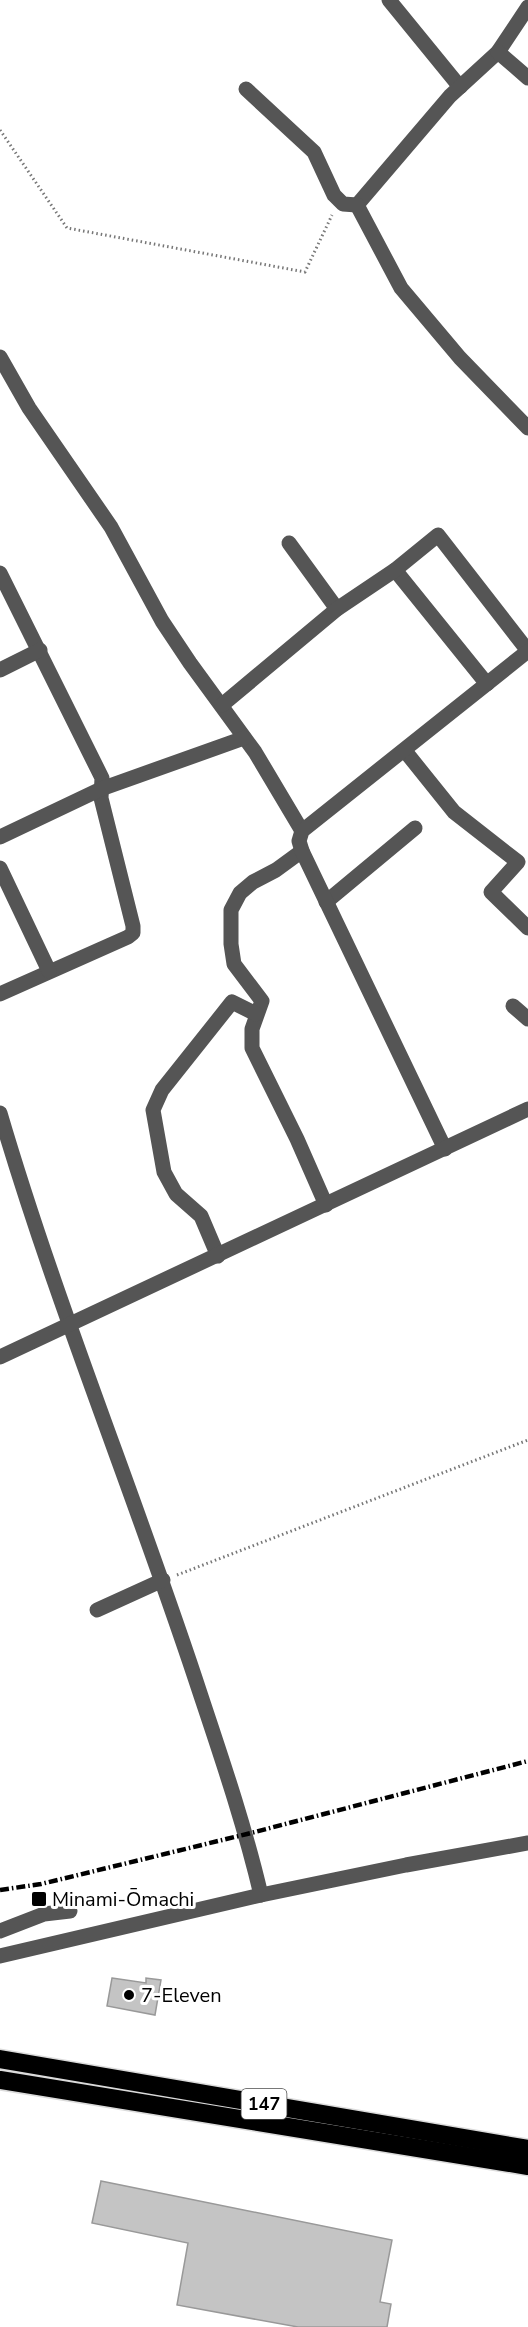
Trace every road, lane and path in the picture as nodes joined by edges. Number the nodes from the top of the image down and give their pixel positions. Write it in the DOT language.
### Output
graph roads {
  1 [pos="389,0"];
  2 [pos="528,7"];
  3 [pos="498,51"];
  4 [pos="528,78"];
  5 [pos="460,87"];
  6 [pos="246,89"];
  7 [pos="0,130"];
  8 [pos="340,200"];
  9 [pos="357,205"];
  10 [pos="0,357"];
  11 [pos="528,428"];
  12 [pos="289,543"];
  13 [pos="395,570"];
  14 [pos="0,573"];
  15 [pos="337,609"];
  16 [pos="40,650"];
  17 [pos="528,651"];
  18 [pos="0,670"];
  19 [pos="487,684"];
  20 [pos="222,705"];
  21 [pos="243,738"];
  22 [pos="405,751"];
  23 [pos="101,789"];
  24 [pos="415,828"];
  25 [pos="302,831"];
  26 [pos="0,837"];
  27 [pos="302,851"];
  28 [pos="0,868"];
  29 [pos="326,902"];
  30 [pos="528,928"];
  31 [pos="49,971"];
  32 [pos="0,994"];
  33 [pos="513,1006"];
  34 [pos="256,1014"];
  35 [pos="528,1019"];
  36 [pos="528,1109"];
  37 [pos="0,1113"];
  38 [pos="445,1149"];
  39 [pos="326,1205"];
  40 [pos="218,1256"];
  41 [pos="69,1326"];
  42 [pos="0,1357"];
  43 [pos="528,1440"];
  44 [pos="163,1580"];
  45 [pos="97,1610"];
  46 [pos="528,1843"];
  47 [pos="261,1895"];
  48 [pos="70,1911"];
  49 [pos="0,1930"];
  50 [pos="0,1956"];
  51 [pos="0,2059"];
  52 [pos="0,2080"];
  53 [pos="528,2149"];
  54 [pos="528,2166"];
  1 -- 5 [label="street"];
  2 -- 3 [label="street"];
  3 -- 4 [label="street"];
  3 -- 5 [label="street"];
  5 -- 9 [label="street"];
  6 -- 8 [label="street"];
  7 -- 8 [label="path"];
  8 -- 9 [label="street"];
  9 -- 11 [label="street"];
  10 -- 20 [label="street"];
  12 -- 15 [label="street"];
  13 -- 15 [label="street"];
  13 -- 17 [label="street"];
  13 -- 19 [label="street"];
  14 -- 16 [label="street"];
  15 -- 20 [label="street"];
  16 -- 18 [label="street"];
  16 -- 23 [label="street"];
  17 -- 19 [label="street"];
  19 -- 22 [label="street"];
  20 -- 21 [label="street"];
  21 -- 23 [label="street"];
  21 -- 25 [label="street"];
  22 -- 25 [label="street"];
  22 -- 30 [label="street"];
  23 -- 26 [label="street"];
  23 -- 31 [label="street"];
  24 -- 29 [label="street"];
  25 -- 27 [label="street"];
  27 -- 29 [label="street"];
  27 -- 34 [label="street"];
  28 -- 31 [label="street"];
  29 -- 38 [label="street"];
  31 -- 32 [label="street"];
  33 -- 35 [label="street"];
  34 -- 39 [label="street"];
  34 -- 40 [label="street"];
  36 -- 38 [label="street"];
  37 -- 41 [label="street"];
  38 -- 39 [label="street"];
  39 -- 40 [label="street"];
  40 -- 41 [label="street"];
  41 -- 42 [label="street"];
  41 -- 44 [label="street"];
  43 -- 44 [label="path"];
  44 -- 45 [label="street"];
  44 -- 47 [label="street"];
  46 -- 47 [label="street"];
  47 -- 50 [label="street"];
  48 -- 49 [label="street"];
  51 -- 53 [label="highway, 147"];
  52 -- 54 [label="highway, 147"];
}
